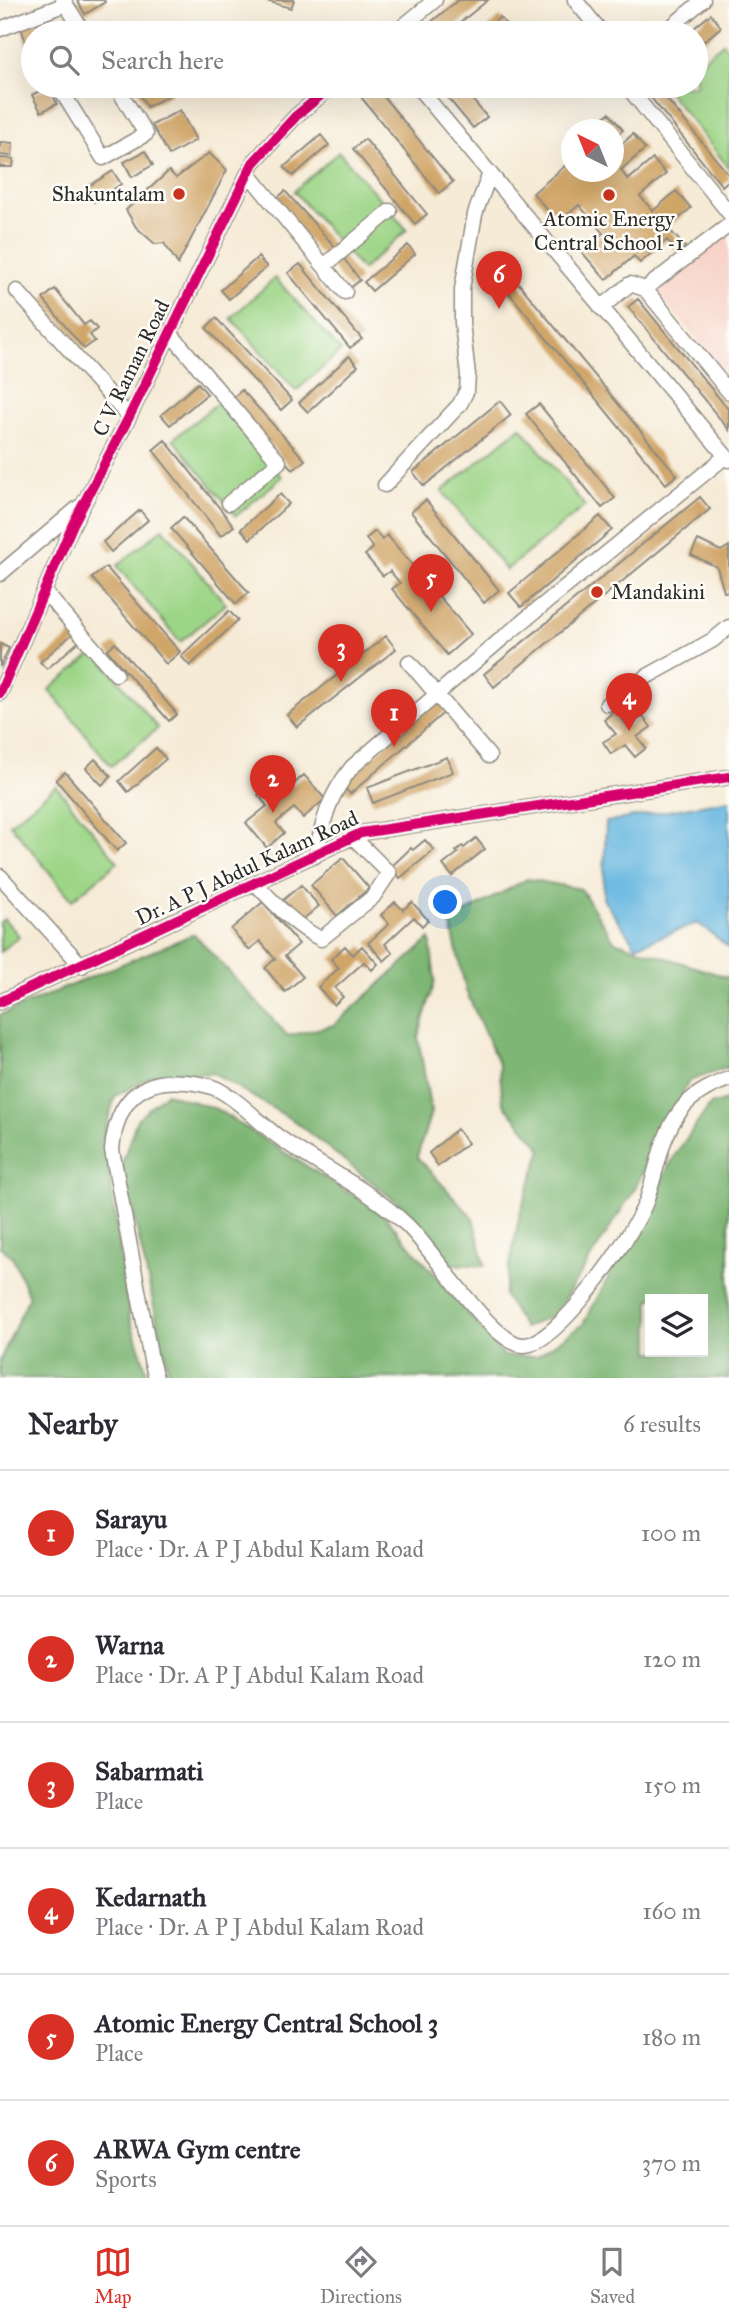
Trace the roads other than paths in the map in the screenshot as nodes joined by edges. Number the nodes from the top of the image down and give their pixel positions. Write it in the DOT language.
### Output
graph roads {
  1 [pos="435,0"];
  2 [pos="575,0"];
  3 [pos="703,0"];
  4 [pos="64,2"];
  5 [pos="76,21"];
  6 [pos="410,21"];
  7 [pos="592,21"];
  8 [pos="678,21"];
  9 [pos="0,29"];
  10 [pos="66,98"];
  11 [pos="124,98"];
  12 [pos="318,98"];
  13 [pos="427,98"];
  14 [pos="637,98"];
  15 [pos="248,173"];
  16 [pos="490,173"];
  17 [pos="390,211"];
  18 [pos="729,213"];
  19 [pos="729,225"];
  20 [pos="324,266"];
  21 [pos="645,289"];
  22 [pos="17,291"];
  23 [pos="345,292"];
  24 [pos="601,307"];
  25 [pos="170,332"];
  26 [pos="729,392"];
  27 [pos="129,418"];
  28 [pos="727,458"];
  29 [pos="385,485"];
  30 [pos="229,503"];
  31 [pos="83,504"];
  32 [pos="1,571"];
  33 [pos="44,591"];
  34 [pos="729,627"];
  35 [pos="409,662"];
  36 [pos="116,674"];
  37 [pos="0,693"];
  38 [pos="437,695"];
  39 [pos="607,704"];
  40 [pos="489,755"];
  41 [pos="729,777"];
  42 [pos="353,837"];
  43 [pos="315,856"];
  44 [pos="0,876"];
  45 [pos="256,884"];
  46 [pos="82,966"];
  47 [pos="0,1002"];
  48 [pos="729,1079"];
  49 [pos="156,1378"];
  1 -- 6 [label="street"];
  2 -- 7 [label="street"];
  3 -- 8 [label="street"];
  4 -- 5 [label="street"];
  4 -- 9 [label="street"];
  10 -- 11 [label="street"];
  12 -- 15 [label="street, C V Raman Road"];
  13 -- 16 [label="street"];
  14 -- 18 [label="street"];
  15 -- 20 [label="street"];
  15 -- 25 [label="street, C V Raman Road"];
  16 -- 24 [label="street"];
  16 -- 29 [label="street"];
  17 -- 20 [label="street"];
  19 -- 21 [label="street"];
  20 -- 23 [label="street"];
  21 -- 24 [label="street"];
  21 -- 26 [label="street"];
  22 -- 27 [label="street"];
  24 -- 28 [label="street"];
  25 -- 27 [label="street, C V Raman Road"];
  25 -- 30 [label="street"];
  27 -- 31 [label="street, C V Raman Road"];
  28 -- 38 [label="street"];
  31 -- 32 [label="street"];
  31 -- 33 [label="street, C V Raman Road"];
  33 -- 36 [label="street"];
  33 -- 37 [label="street, C V Raman Road"];
  34 -- 39 [label="street"];
  35 -- 38 [label="street"];
  38 -- 40 [label="street"];
  38 -- 43 [label="street"];
  41 -- 42 [label="street, Dr. A P J Abdul Kalam Road"];
  42 -- 43 [label="street, Dr. A P J Abdul Kalam Road"];
  42 -- 45 [label="street"];
  43 -- 45 [label="street, Dr. A P J Abdul Kalam Road"];
  44 -- 46 [label="street"];
  45 -- 46 [label="street, Dr. A P J Abdul Kalam Road"];
  46 -- 47 [label="street, Dr. A P J Abdul Kalam Road"];
  48 -- 49 [label="street"];
}
